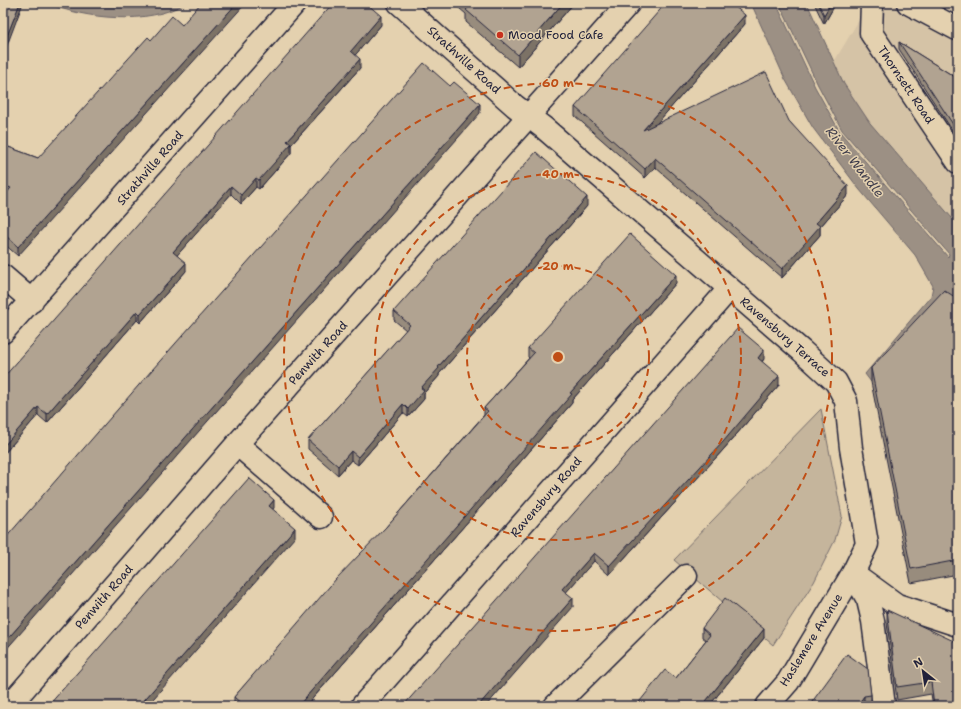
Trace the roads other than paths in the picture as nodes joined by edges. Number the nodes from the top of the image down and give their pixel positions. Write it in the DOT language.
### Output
graph roads {
  1 [pos="295,3"];
  2 [pos="399,3"];
  3 [pos="629,3"];
  4 [pos="872,3"];
  5 [pos="908,3"];
  6 [pos="957,29"];
  7 [pos="529,117"];
  8 [pos="958,162"];
  9 [pos="3,276"];
  10 [pos="729,289"];
  11 [pos="32,301"];
  12 [pos="3,332"];
  13 [pos="237,444"];
  14 [pos="321,517"];
  15 [pos="853,573"];
  16 [pos="686,576"];
  17 [pos="958,625"];
  18 [pos="9,706"];
  19 [pos="362,706"];
  20 [pos="555,706"];
  21 [pos="767,706"];
  22 [pos="884,706"];
  1 -- 11 [label="street, Strathville Road"];
  2 -- 7 [label="street, Strathville Road"];
  3 -- 7 [label="street, Penwith Road"];
  4 -- 8 [label="street, Thornsett Road"];
  5 -- 6 [label="street"];
  7 -- 10 [label="street, Ravensbury Terrace"];
  7 -- 13 [label="street, Penwith Road"];
  9 -- 11 [label="street"];
  10 -- 15 [label="street, Ravensbury Terrace"];
  10 -- 19 [label="street, Ravensbury Road"];
  11 -- 12 [label="street, Strathville Road"];
  13 -- 14 [label="street"];
  13 -- 18 [label="street, Penwith Road"];
  15 -- 17 [label="street"];
  15 -- 21 [label="street, Haslemere Avenue"];
  15 -- 22 [label="street"];
  16 -- 20 [label="street"];
}
